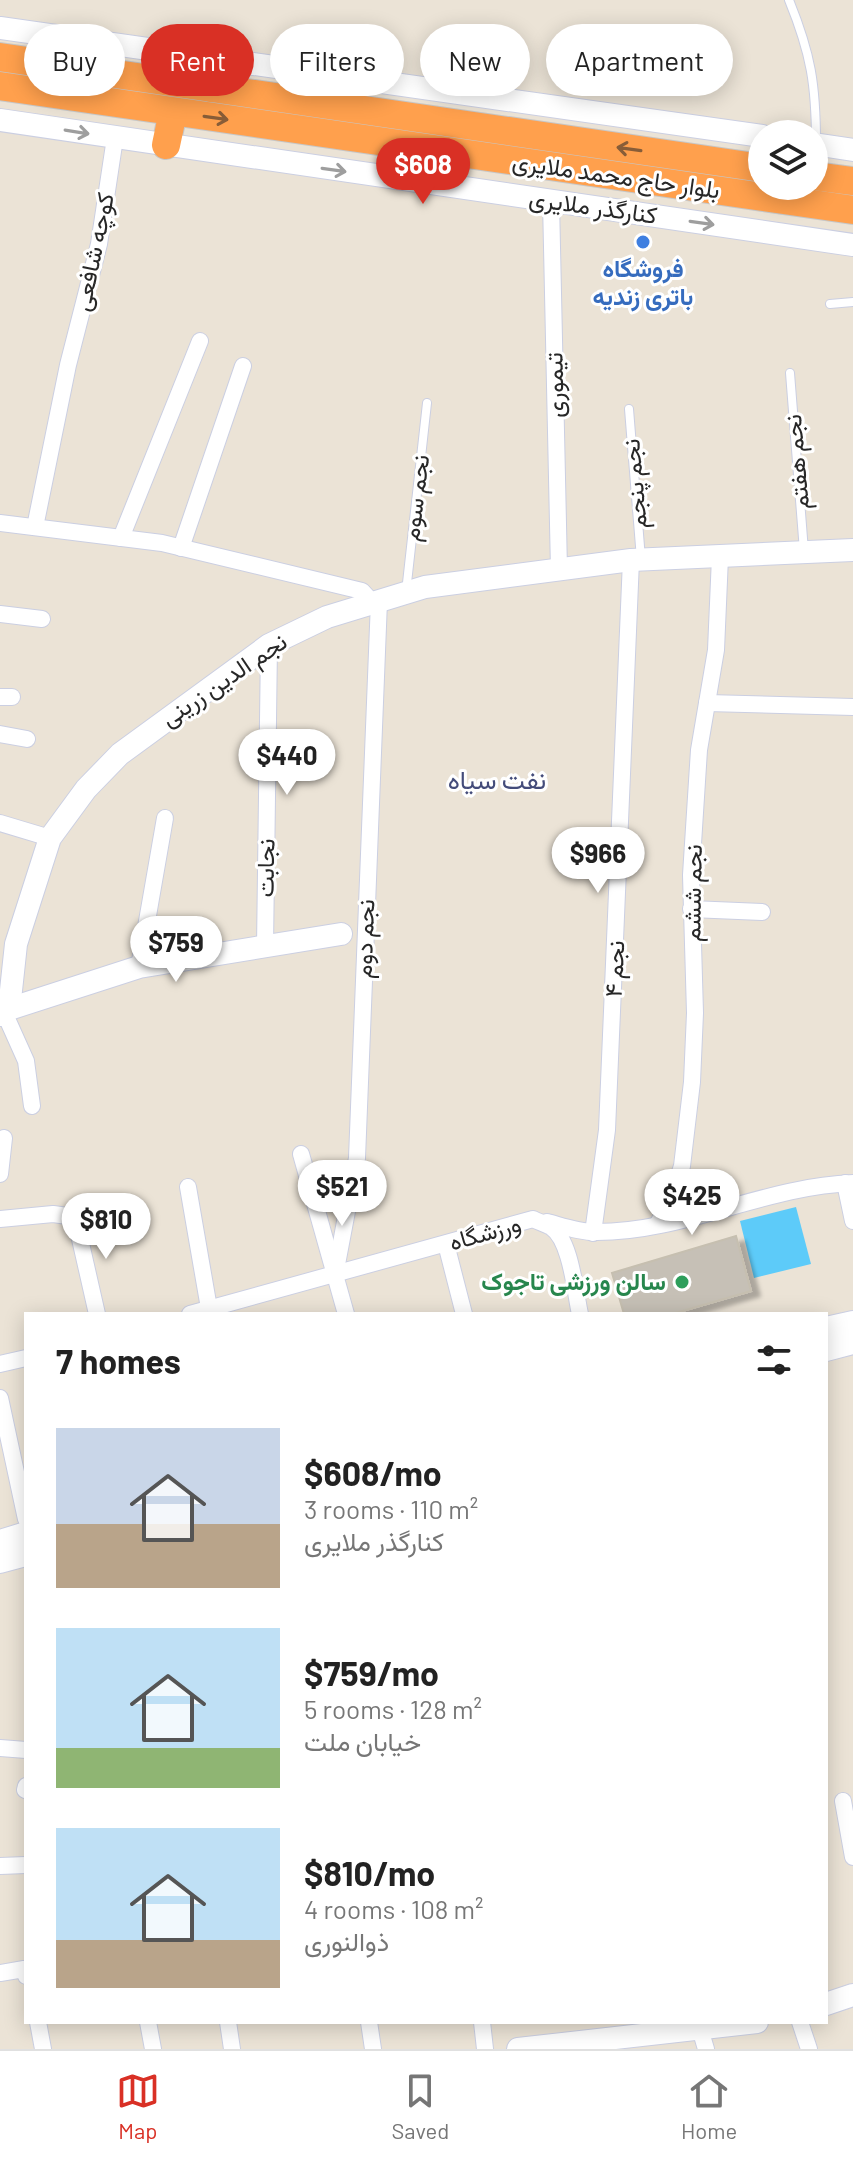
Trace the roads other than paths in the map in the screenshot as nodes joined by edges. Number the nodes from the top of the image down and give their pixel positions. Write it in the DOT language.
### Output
graph roads {
  1 [pos="789,0"];
  2 [pos="0,28"];
  3 [pos="141,47"];
  4 [pos="0,57"];
  5 [pos="254,62"];
  6 [pos="141,78"];
  7 [pos="0,86"];
  8 [pos="254,94"];
  9 [pos="173,112"];
  10 [pos="0,120"];
  11 [pos="816,120"];
  12 [pos="748,134"];
  13 [pos="115,138"];
  14 [pos="166,145"];
  15 [pos="828,146"];
  16 [pos="853,150"];
  17 [pos="748,166"];
  18 [pos="828,178"];
  19 [pos="853,181"];
  20 [pos="551,201"];
  21 [pos="853,210"];
  22 [pos="853,245"];
  23 [pos="853,302"];
  24 [pos="830,304"];
  25 [pos="200,341"];
  26 [pos="243,366"];
  27 [pos="790,373"];
  28 [pos="427,403"];
  29 [pos="629,409"];
  30 [pos="0,523"];
  31 [pos="35,527"];
  32 [pos="121,538"];
  33 [pos="181,548"];
  34 [pos="853,550"];
  35 [pos="805,551"];
  36 [pos="720,557"];
  37 [pos="636,560"];
  38 [pos="559,570"];
  39 [pos="406,592"];
  40 [pos="376,602"];
  41 [pos="0,614"];
  42 [pos="42,619"];
  43 [pos="269,645"];
  44 [pos="707,703"];
  45 [pos="853,707"];
  46 [pos="0,734"];
  47 [pos="27,739"];
  48 [pos="165,818"];
  49 [pos="0,823"];
  50 [pos="50,838"];
  51 [pos="691,909"];
  52 [pos="762,912"];
  53 [pos="341,934"];
  54 [pos="265,947"];
  55 [pos="139,967"];
  56 [pos="5,1012"];
  57 [pos="32,1106"];
  58 [pos="4,1138"];
  59 [pos="301,1154"];
  60 [pos="0,1174"];
  61 [pos="849,1183"];
  62 [pos="188,1187"];
  63 [pos="0,1219"];
  64 [pos="533,1219"];
  65 [pos="853,1221"];
  66 [pos="657,1225"];
  67 [pos="593,1233"];
  68 [pos="446,1244"];
  69 [pos="335,1275"];
  70 [pos="209,1311"];
  71 [pos="97,1312"];
  72 [pos="345,1312"];
  73 [pos="463,1312"];
  74 [pos="580,1312"];
  75 [pos="853,1322"];
  76 [pos="828,1328"];
  77 [pos="853,1343"];
  78 [pos="828,1349"];
  79 [pos="24,1358"];
  80 [pos="0,1364"];
  81 [pos="0,1398"];
  82 [pos="24,1510"];
  83 [pos="24,1534"];
  84 [pos="0,1541"];
  85 [pos="24,1556"];
  86 [pos="0,1562"];
  87 [pos="0,1748"];
  88 [pos="24,1750"];
  89 [pos="843,1801"];
  90 [pos="853,1857"];
  91 [pos="24,1865"];
  92 [pos="0,1866"];
  93 [pos="24,1969"];
  94 [pos="0,1973"];
  95 [pos="853,1995"];
  96 [pos="828,2003"];
  97 [pos="38,2024"];
  98 [pos="148,2024"];
  99 [pos="228,2024"];
  100 [pos="369,2024"];
  101 [pos="482,2024"];
  102 [pos="747,2024"];
  103 [pos="801,2024"];
  104 [pos="701,2033"];
  105 [pos="581,2046"];
  106 [pos="43,2049"];
  107 [pos="153,2049"];
  108 [pos="232,2049"];
  109 [pos="373,2049"];
  110 [pos="485,2049"];
  111 [pos="518,2049"];
  112 [pos="809,2049"];
  1 -- 11 [label="lane"];
  2 -- 3 [label="street"];
  4 -- 6 [label="highway, بلوار حاج محمد ملایری"];
  5 -- 12 [label="street"];
  7 -- 9 [label="highway, بلوار حاج محمد ملایری"];
  17 -- 8 [label="highway, بلوار حاج محمد ملایری, one-way"];
  9 -- 14 [label="highway"];
  9 -- 21 [label="highway, بلوار حاج محمد ملایری, one-way"];
  10 -- 13 [label="street, کنارگذر ملایری, one-way"];
  13 -- 14 [label="street, کنارگذر ملایری"];
  13 -- 31 [label="street, کوچه شافعی"];
  14 -- 20 [label="street, کنارگذر ملایری, one-way"];
  15 -- 16 [label="street"];
  18 -- 19 [label="highway"];
  20 -- 22 [label="street, کنارگذر ملایری, one-way"];
  20 -- 38 [label="street, تیموری"];
  23 -- 24 [label="lane"];
  25 -- 32 [label="street"];
  26 -- 33 [label="street"];
  27 -- 35 [label="lane, نجم هفتم"];
  28 -- 39 [label="lane, نجم سوم"];
  29 -- 37 [label="lane, نجم پنجم"];
  30 -- 31 [label="street"];
  31 -- 32 [label="street"];
  32 -- 33 [label="street"];
  33 -- 40 [label="street"];
  34 -- 35 [label="street, نجم الدین زرینی"];
  35 -- 36 [label="street, نجم الدین زرینی"];
  36 -- 37 [label="street, نجم الدین زرینی"];
  36 -- 44 [label="street, نجم ششم"];
  37 -- 38 [label="street, نجم الدین زرینی"];
  37 -- 67 [label="street, نجم ۴"];
  38 -- 39 [label="street, نجم الدین زرینی"];
  39 -- 40 [label="street, نجم الدین زرینی"];
  40 -- 43 [label="street, نجم الدین زرینی"];
  40 -- 69 [label="street, نجم دوم"];
  41 -- 42 [label="street"];
  43 -- 50 [label="street, نجم الدین زرینی"];
  43 -- 54 [label="street, نجابت"];
  44 -- 45 [label="street"];
  44 -- 51 [label="street, نجم ششم"];
  46 -- 47 [label="street"];
  48 -- 55 [label="street"];
  49 -- 50 [label="street"];
  50 -- 56 [label="street, نجم الدین زرینی"];
  51 -- 52 [label="street"];
  51 -- 66 [label="street, نجم ششم"];
  53 -- 54 [label="street"];
  54 -- 55 [label="street"];
  55 -- 56 [label="street"];
  56 -- 57 [label="street"];
  58 -- 60 [label="street"];
  59 -- 69 [label="street"];
  61 -- 65 [label="street"];
  61 -- 66 [label="street"];
  62 -- 70 [label="street"];
  63 -- 71 [label="street"];
  64 -- 67 [label="street"];
  64 -- 68 [label="street, ورزشگاه"];
  64 -- 74 [label="street, ورزشگاه"];
  66 -- 67 [label="street"];
  68 -- 69 [label="street, ورزشگاه"];
  68 -- 73 [label="street"];
  69 -- 70 [label="street, ورزشگاه"];
  69 -- 72 [label="street"];
  75 -- 76 [label="street"];
  77 -- 78 [label="street"];
  79 -- 80 [label="street"];
  81 -- 82 [label="street"];
  83 -- 84 [label="street"];
  85 -- 86 [label="street"];
  87 -- 88 [label="street"];
  89 -- 90 [label="street"];
  91 -- 92 [label="street"];
  93 -- 94 [label="street"];
  95 -- 96 [label="street"];
  97 -- 106 [label="street"];
  98 -- 107 [label="street"];
  99 -- 108 [label="street"];
  100 -- 109 [label="street"];
  101 -- 110 [label="street"];
  102 -- 104 [label="street"];
  103 -- 112 [label="street"];
  104 -- 105 [label="street"];
  105 -- 111 [label="street"];
}
